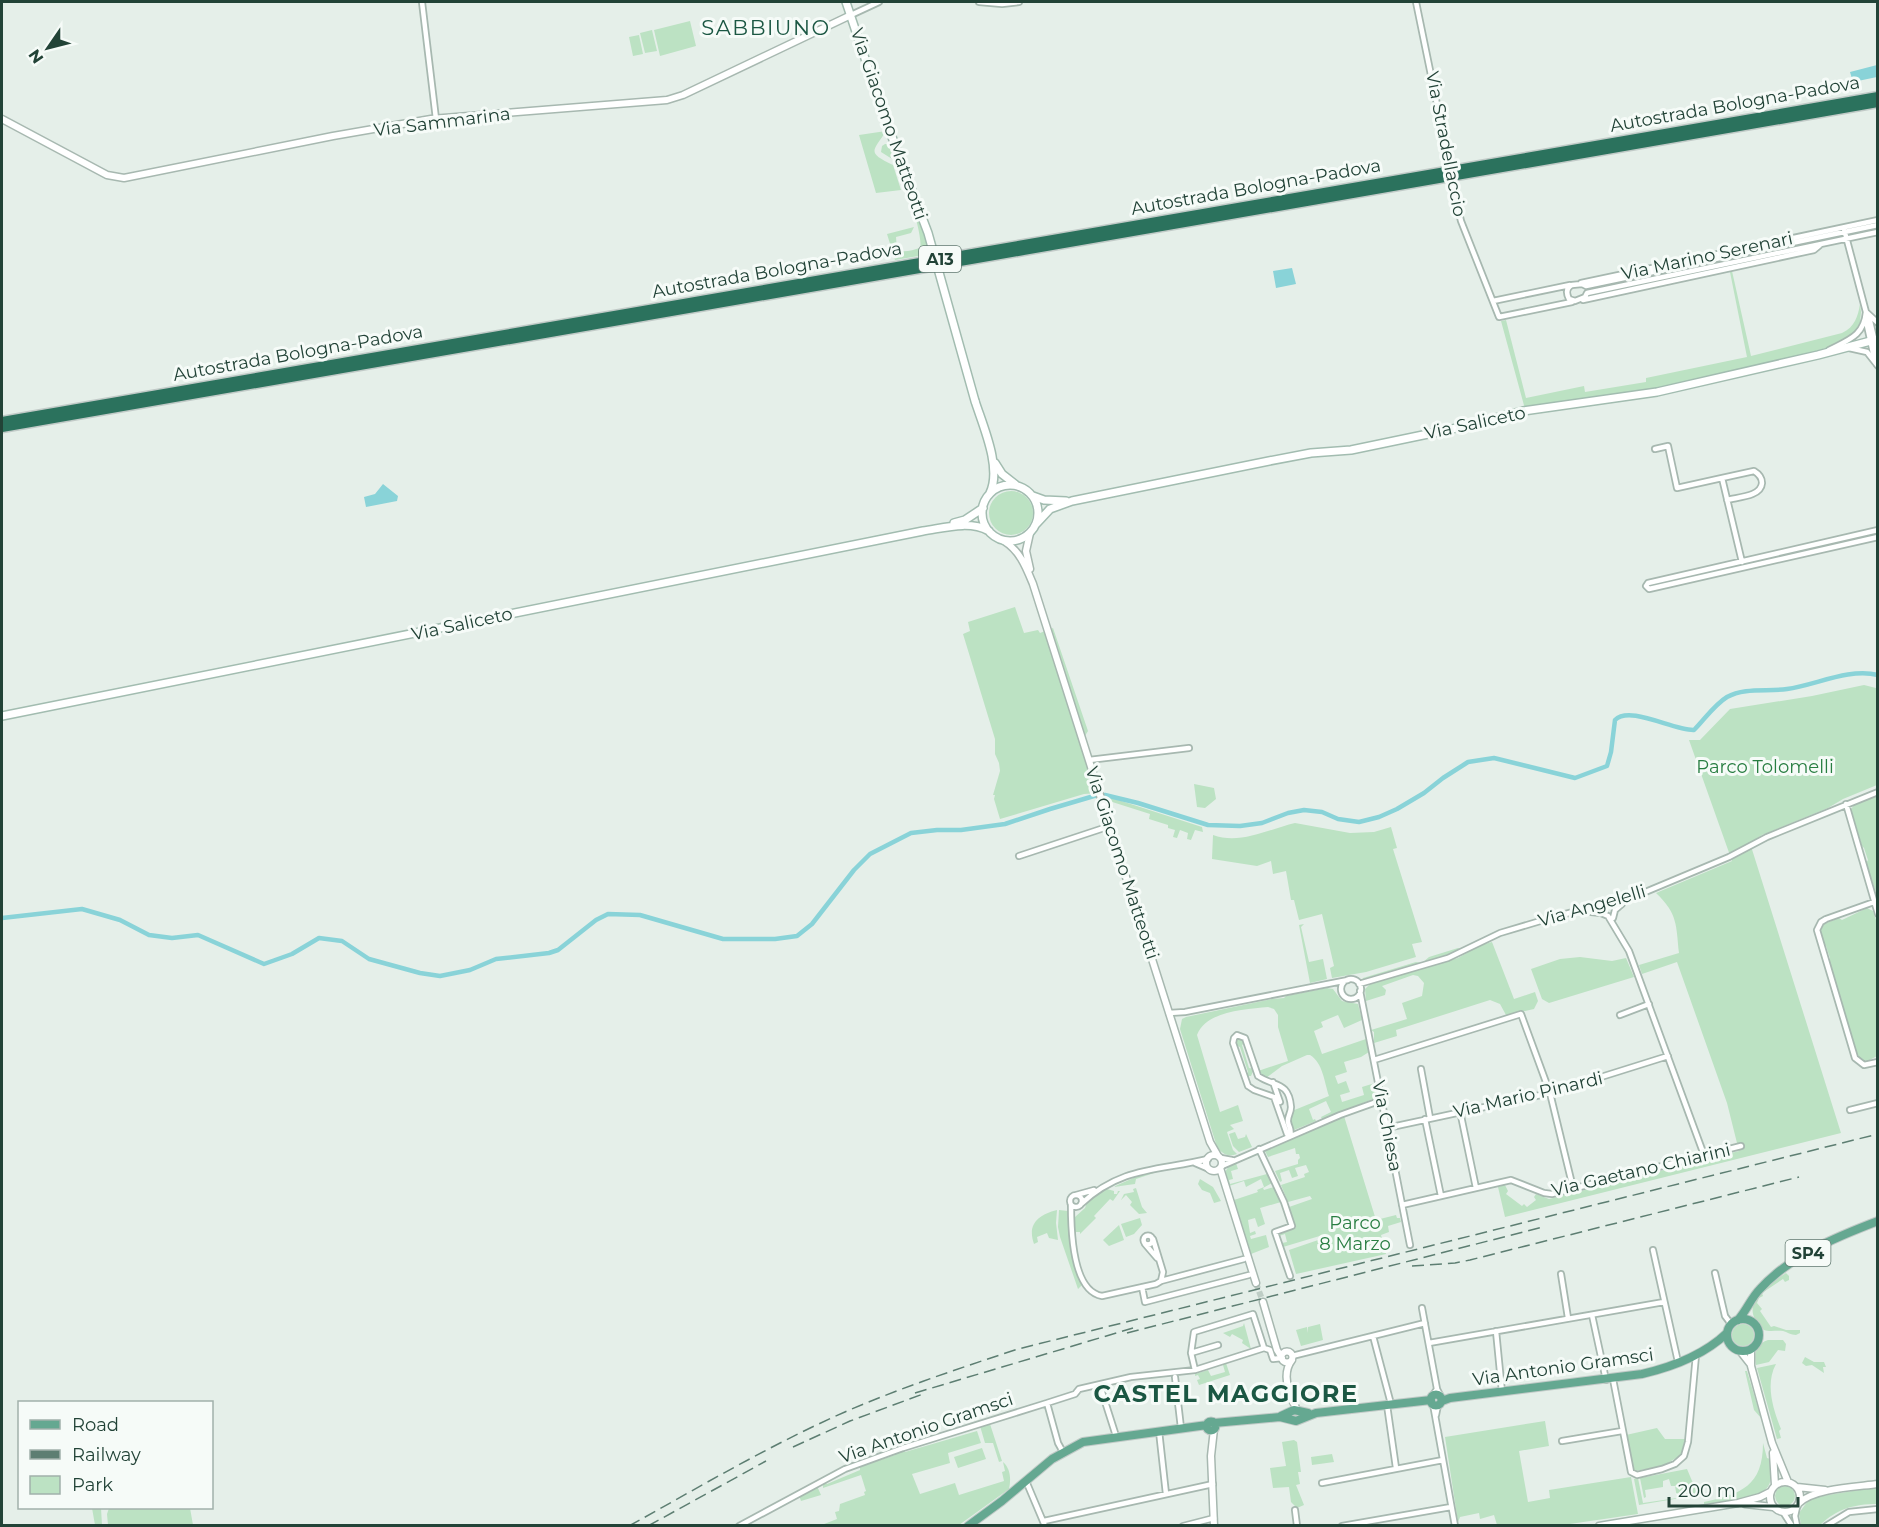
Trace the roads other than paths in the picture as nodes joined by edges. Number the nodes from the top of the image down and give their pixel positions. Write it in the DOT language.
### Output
graph roads {
  1 [pos="422,2"];
  2 [pos="846,2"];
  3 [pos="879,2"];
  4 [pos="979,2"];
  5 [pos="1019,2"];
  6 [pos="1416,2"];
  7 [pos="850,15"];
  8 [pos="1878,96"];
  9 [pos="1878,103"];
  10 [pos="2,119"];
  11 [pos="436,119"];
  12 [pos="1876,222"];
  13 [pos="1844,229"];
  14 [pos="1878,232"];
  15 [pos="1848,238"];
  16 [pos="1822,244"];
  17 [pos="1572,285"];
  18 [pos="1586,286"];
  19 [pos="1587,293"];
  20 [pos="1493,301"];
  21 [pos="1575,301"];
  22 [pos="1867,316"];
  23 [pos="1499,317"];
  24 [pos="1878,323"];
  25 [pos="1874,340"];
  26 [pos="1846,347"];
  27 [pos="1818,355"];
  28 [pos="1878,355"];
  29 [pos="1876,364"];
  30 [pos="2,421"];
  31 [pos="2,428"];
  32 [pos="1655,449"];
  33 [pos="991,454"];
  34 [pos="1722,478"];
  35 [pos="1018,486"];
  36 [pos="988,495"];
  37 [pos="1032,495"];
  38 [pos="1727,500"];
  39 [pos="1072,501"];
  40 [pos="983,508"];
  41 [pos="1036,524"];
  42 [pos="1878,530"];
  43 [pos="923,531"];
  44 [pos="989,531"];
  45 [pos="1030,533"];
  46 [pos="1878,537"];
  47 [pos="1004,541"];
  48 [pos="1742,562"];
  49 [pos="1743,568"];
  50 [pos="1033,584"];
  51 [pos="2,716"];
  52 [pos="1188,748"];
  53 [pos="1089,760"];
  54 [pos="1878,792"];
  55 [pos="1846,804"];
  56 [pos="1110,826"];
  57 [pos="1019,856"];
  58 [pos="1640,894"];
  59 [pos="1874,902"];
  60 [pos="1609,905"];
  61 [pos="1878,914"];
  62 [pos="1561,915"];
  63 [pos="1612,919"];
  64 [pos="1348,980"];
  65 [pos="1330,983"];
  66 [pos="1360,988"];
  67 [pos="1342,990"];
  68 [pos="1355,998"];
  69 [pos="1649,1004"];
  70 [pos="1363,1006"];
  71 [pos="1185,1012"];
  72 [pos="1169,1013"];
  73 [pos="1620,1015"];
  74 [pos="1172,1021"];
  75 [pos="1668,1056"];
  76 [pos="1374,1060"];
  77 [pos="1878,1062"];
  78 [pos="1421,1069"];
  79 [pos="1258,1076"];
  80 [pos="1246,1082"];
  81 [pos="1274,1084"];
  82 [pos="1550,1093"];
  83 [pos="1269,1094"];
  84 [pos="1382,1100"];
  85 [pos="1878,1103"];
  86 [pos="1850,1110"];
  87 [pos="1461,1111"];
  88 [pos="1428,1118"];
  89 [pos="1287,1121"];
  90 [pos="1387,1128"];
  91 [pos="1290,1136"];
  92 [pos="1210,1142"];
  93 [pos="1741,1146"];
  94 [pos="1259,1149"];
  95 [pos="1704,1155"];
  96 [pos="1219,1157"];
  97 [pos="1208,1158"];
  98 [pos="1232,1160"];
  99 [pos="1192,1163"];
  100 [pos="1221,1167"];
  101 [pos="1211,1170"];
  102 [pos="1224,1185"];
  103 [pos="1476,1188"];
  104 [pos="1573,1188"];
  105 [pos="1099,1189"];
  106 [pos="1076,1195"];
  107 [pos="1441,1196"];
  108 [pos="1071,1205"];
  109 [pos="1080,1205"];
  110 [pos="1402,1205"];
  111 [pos="1878,1221"];
  112 [pos="1071,1223"];
  113 [pos="1410,1245"];
  114 [pos="1653,1250"];
  115 [pos="1244,1259"];
  116 [pos="1159,1260"];
  117 [pos="1561,1274"];
  118 [pos="1715,1274"];
  119 [pos="1249,1275"];
  120 [pos="1290,1276"];
  121 [pos="1161,1281"];
  122 [pos="1256,1283"];
  123 [pos="1142,1287"];
  124 [pos="1263,1302"];
  125 [pos="1664,1302"];
  126 [pos="1750,1303"];
  127 [pos="1422,1308"];
  128 [pos="1592,1315"];
  129 [pos="1568,1318"];
  130 [pos="1735,1322"];
  131 [pos="1425,1323"];
  132 [pos="1753,1324"];
  133 [pos="1496,1331"];
  134 [pos="1727,1333"];
  135 [pos="1373,1335"];
  136 [pos="1274,1338"];
  137 [pos="1429,1343"];
  138 [pos="1218,1345"];
  139 [pos="1731,1346"];
  140 [pos="1711,1347"];
  141 [pos="1264,1348"];
  142 [pos="1751,1349"];
  143 [pos="1740,1351"];
  144 [pos="1285,1352"];
  145 [pos="1191,1353"];
  146 [pos="1697,1353"];
  147 [pos="1292,1358"];
  148 [pos="1282,1359"];
  149 [pos="1678,1362"];
  150 [pos="1751,1366"];
  151 [pos="1196,1370"];
  152 [pos="1175,1377"];
  153 [pos="1610,1379"];
  154 [pos="1101,1389"];
  155 [pos="1502,1392"];
  156 [pos="1437,1398"];
  157 [pos="1047,1403"];
  158 [pos="1389,1405"];
  159 [pos="1296,1414"];
  160 [pos="1213,1426"];
  161 [pos="1181,1428"];
  162 [pos="1159,1431"];
  163 [pos="1622,1431"];
  164 [pos="1116,1436"];
  165 [pos="1562,1441"];
  166 [pos="1772,1443"];
  167 [pos="1063,1452"];
  168 [pos="1443,1460"];
  169 [pos="1396,1468"];
  170 [pos="1026,1481"];
  171 [pos="1788,1482"];
  172 [pos="1322,1483"];
  173 [pos="1213,1484"];
  174 [pos="1878,1484"];
  175 [pos="1775,1485"];
  176 [pos="1797,1486"];
  177 [pos="1832,1490"];
  178 [pos="1770,1491"];
  179 [pos="1166,1494"];
  180 [pos="1738,1503"];
  181 [pos="1798,1505"];
  182 [pos="1774,1507"];
  183 [pos="1451,1508"];
  184 [pos="1878,1509"];
  185 [pos="1295,1510"];
  186 [pos="1783,1512"];
  187 [pos="1214,1518"];
  188 [pos="1044,1523"];
  189 [pos="739,1526"];
  190 [pos="968,1526"];
  191 [pos="1182,1526"];
  192 [pos="1214,1526"];
  193 [pos="1297,1526"];
  194 [pos="1341,1526"];
  195 [pos="1455,1526"];
  196 [pos="1599,1526"];
  197 [pos="1792,1526"];
  198 [pos="1797,1526"];
  199 [pos="1827,1526"];
  1 -- 11 [label="street"];
  2 -- 7 [label="main road, Via Giacomo Matteotti"];
  3 -- 7 [label="street, Via Sammarina"];
  4 -- 5 [label="street"];
  6 -- 20 [label="street, Via Stradellaccio, bridge"];
  7 -- 11 [label="street, Via Sammarina"];
  7 -- 33 [label="main road, Via Giacomo Matteotti, bridge"];
  8 -- 30 [label="highway, Autostrada Bologna-Padova / A13"];
  9 -- 31 [label="highway, Autostrada Bologna-Padova / A13"];
  10 -- 11 [label="street, Via Sammarina"];
  12 -- 13 [label="street, Via Marino Serenari"];
  13 -- 15 [label="street"];
  13 -- 17 [label="street, Via Marino Serenari"];
  13 -- 18 [label="street, Via Marino Serenari"];
  14 -- 15 [label="street, Via Marino Serenari"];
  15 -- 16 [label="street, Via Marino Serenari"];
  15 -- 22 [label="street"];
  16 -- 19 [label="street, Via Marino Serenari"];
  16 -- 21 [label="street, Via Marino Serenari"];
  17 -- 18 [label="street, Via Marino Serenari"];
  17 -- 20 [label="street, Via Marino Serenari"];
  17 -- 21 [label="street"];
  18 -- 19 [label="street"];
  19 -- 21 [label="street, Via Marino Serenari"];
  20 -- 23 [label="street, Via Stradellaccio"];
  21 -- 23 [label="street, Via Marino Serenari"];
  22 -- 24 [label="street"];
  22 -- 25 [label="street"];
  22 -- 27 [label="street"];
  25 -- 26 [label="main road, Via Saliceto"];
  25 -- 28 [label="street"];
  25 -- 29 [label="street"];
  26 -- 27 [label="main road, Via Saliceto"];
  26 -- 29 [label="street"];
  27 -- 39 [label="main road, Via Saliceto"];
  32 -- 34 [label="street"];
  33 -- 35 [label="main road, Via Giacomo Matteotti"];
  33 -- 36 [label="main road, Via Giacomo Matteotti"];
  34 -- 38 [label="street"];
  34 -- 38 [label="street"];
  35 -- 36 [label="main road"];
  35 -- 37 [label="main road, Via Saliceto"];
  36 -- 40 [label="main road"];
  37 -- 39 [label="main road, Via Saliceto"];
  37 -- 41 [label="main road"];
  38 -- 48 [label="street"];
  39 -- 41 [label="main road, Via Saliceto"];
  40 -- 43 [label="main road, Via Saliceto"];
  40 -- 44 [label="main road"];
  41 -- 45 [label="main road, Via Saliceto"];
  42 -- 48 [label="street"];
  43 -- 44 [label="main road, Via Saliceto"];
  43 -- 51 [label="main road, Via Saliceto"];
  44 -- 47 [label="main road, Via Saliceto"];
  45 -- 47 [label="main road"];
  45 -- 50 [label="street, Via Giacomo Matteotti"];
  46 -- 49 [label="street"];
  47 -- 50 [label="street, Via Giacomo Matteotti"];
  48 -- 49 [label="street"];
  48 -- 49 [label="street"];
  50 -- 53 [label="street, Via Giacomo Matteotti"];
  52 -- 53 [label="street"];
  53 -- 56 [label="street, Via Giacomo Matteotti"];
  54 -- 55 [label="street, Via Angelelli"];
  55 -- 58 [label="street, Via Angelelli"];
  55 -- 59 [label="street"];
  56 -- 57 [label="street"];
  56 -- 72 [label="street, Via Giacomo Matteotti"];
  58 -- 60 [label="street, Via Angelelli"];
  58 -- 63 [label="street"];
  59 -- 61 [label="street"];
  59 -- 77 [label="street"];
  60 -- 62 [label="street, Via Angelelli"];
  60 -- 63 [label="street"];
  62 -- 63 [label="street"];
  62 -- 66 [label="street, Via Angelelli"];
  63 -- 69 [label="street"];
  64 -- 65 [label="street"];
  64 -- 66 [label="street"];
  64 -- 67 [label="street"];
  65 -- 67 [label="street"];
  65 -- 71 [label="street"];
  66 -- 68 [label="street"];
  66 -- 70 [label="street, Via Chiesa"];
  67 -- 68 [label="street"];
  68 -- 70 [label="street"];
  69 -- 73 [label="street"];
  69 -- 75 [label="street"];
  70 -- 76 [label="street, Via Chiesa"];
  71 -- 72 [label="street"];
  71 -- 74 [label="street"];
  72 -- 74 [label="street, Via Giacomo Matteotti"];
  74 -- 92 [label="street, Via Giacomo Matteotti"];
  75 -- 82 [label="street, Via Mario Pinardi"];
  75 -- 95 [label="street"];
  76 -- 82 [label="street"];
  76 -- 84 [label="street, Via Chiesa"];
  78 -- 88 [label="street"];
  79 -- 80 [label="street"];
  79 -- 80 [label="street"];
  79 -- 81 [label="street"];
  80 -- 83 [label="street"];
  81 -- 83 [label="street"];
  81 -- 89 [label="street"];
  81 -- 89 [label="street"];
  82 -- 87 [label="street, Via Mario Pinardi"];
  82 -- 104 [label="street"];
  83 -- 91 [label="street"];
  84 -- 90 [label="street, Via Chiesa"];
  84 -- 91 [label="street"];
  85 -- 86 [label="street"];
  87 -- 88 [label="street, Via Mario Pinardi"];
  87 -- 103 [label="street"];
  88 -- 90 [label="street, Via Mario Pinardi"];
  88 -- 107 [label="street"];
  89 -- 91 [label="street"];
  90 -- 110 [label="street, Via Chiesa"];
  91 -- 94 [label="street"];
  92 -- 96 [label="street, Via Giacomo Matteotti"];
  92 -- 97 [label="street, Via Giacomo Matteotti"];
  93 -- 95 [label="street, Via Gaetano Chiarini"];
  94 -- 98 [label="street"];
  94 -- 120 [label="street"];
  95 -- 104 [label="street, Via Gaetano Chiarini"];
  96 -- 97 [label="street"];
  96 -- 98 [label="street"];
  96 -- 100 [label="street"];
  97 -- 99 [label="street"];
  97 -- 101 [label="street, Via Giacomo Matteotti"];
  98 -- 100 [label="street"];
  99 -- 101 [label="street"];
  99 -- 105 [label="street"];
  100 -- 101 [label="street"];
  100 -- 102 [label="street"];
  101 -- 102 [label="street"];
  102 -- 122 [label="street"];
  103 -- 104 [label="street, Via Gaetano Chiarini"];
  103 -- 107 [label="street, Via Gaetano Chiarini"];
  105 -- 106 [label="street"];
  105 -- 109 [label="street"];
  106 -- 108 [label="street"];
  106 -- 109 [label="street"];
  107 -- 110 [label="street, Via Gaetano Chiarini"];
  108 -- 109 [label="street"];
  108 -- 112 [label="street"];
  109 -- 112 [label="street"];
  110 -- 113 [label="street, Via Chiesa"];
  111 -- 126 [label="main road, SP4"];
  112 -- 123 [label="street"];
  114 -- 125 [label="street"];
  115 -- 121 [label="street"];
  116 -- 116 [label="street"];
  116 -- 121 [label="street"];
  117 -- 129 [label="street"];
  118 -- 130 [label="street"];
  119 -- 123 [label="street"];
  121 -- 123 [label="street"];
  124 -- 136 [label="street"];
  125 -- 128 [label="street"];
  125 -- 149 [label="street"];
  126 -- 130 [label="main road"];
  126 -- 132 [label="main road"];
  127 -- 131 [label="street"];
  128 -- 129 [label="street"];
  128 -- 153 [label="street"];
  129 -- 133 [label="street"];
  130 -- 132 [label="main road"];
  130 -- 134 [label="main road"];
  131 -- 135 [label="street"];
  131 -- 137 [label="street"];
  132 -- 142 [label="main road"];
  133 -- 137 [label="street"];
  133 -- 155 [label="street"];
  134 -- 139 [label="main road"];
  134 -- 140 [label="main road, Via Antonio Gramsci"];
  135 -- 147 [label="street"];
  135 -- 158 [label="street"];
  136 -- 144 [label="street"];
  136 -- 148 [label="street"];
  137 -- 156 [label="street"];
  138 -- 145 [label="street"];
  139 -- 140 [label="main road, Via Antonio Gramsci"];
  139 -- 143 [label="main road"];
  140 -- 146 [label="main road, Via Antonio Gramsci"];
  141 -- 145 [label="street"];
  141 -- 148 [label="street"];
  141 -- 151 [label="street, Via Antonio Gramsci"];
  142 -- 143 [label="main road"];
  142 -- 150 [label="street"];
  143 -- 150 [label="street"];
  144 -- 147 [label="street"];
  144 -- 148 [label="street"];
  145 -- 151 [label="street"];
  146 -- 149 [label="main road, Via Antonio Gramsci"];
  146 -- 163 [label="street"];
  147 -- 148 [label="street"];
  147 -- 159 [label="street"];
  148 -- 159 [label="street"];
  149 -- 153 [label="main road, Via Antonio Gramsci"];
  150 -- 166 [label="street"];
  151 -- 157 [label="street, Via Antonio Gramsci"];
  152 -- 161 [label="street"];
  153 -- 155 [label="main road, Via Antonio Gramsci"];
  153 -- 163 [label="street"];
  154 -- 164 [label="street"];
  155 -- 156 [label="main road, Via Antonio Gramsci"];
  156 -- 158 [label="main road, Via Antonio Gramsci"];
  156 -- 168 [label="street"];
  157 -- 167 [label="street"];
  157 -- 189 [label="street, Via Antonio Gramsci"];
  158 -- 159 [label="main road, Via Antonio Gramsci"];
  158 -- 169 [label="street"];
  159 -- 160 [label="main road, Via Antonio Gramsci"];
  160 -- 161 [label="main road, Via Antonio Gramsci"];
  160 -- 173 [label="street"];
  161 -- 162 [label="main road, Via Antonio Gramsci"];
  162 -- 164 [label="main road, Via Antonio Gramsci"];
  162 -- 179 [label="street"];
  163 -- 165 [label="street"];
  164 -- 167 [label="main road, Via Antonio Gramsci"];
  166 -- 171 [label="street"];
  166 -- 175 [label="street"];
  167 -- 170 [label="main road, Via Antonio Gramsci"];
  168 -- 169 [label="street"];
  168 -- 183 [label="street"];
  169 -- 172 [label="street"];
  170 -- 188 [label="street"];
  170 -- 190 [label="main road, Via Antonio Gramsci"];
  171 -- 175 [label="street"];
  171 -- 176 [label="street"];
  173 -- 179 [label="street"];
  173 -- 187 [label="street"];
  174 -- 177 [label="street"];
  175 -- 178 [label="street"];
  176 -- 177 [label="street"];
  176 -- 181 [label="street"];
  177 -- 181 [label="street"];
  178 -- 180 [label="street"];
  178 -- 182 [label="street"];
  179 -- 188 [label="street"];
  180 -- 182 [label="street"];
  180 -- 196 [label="street"];
  181 -- 186 [label="street"];
  181 -- 198 [label="street"];
  182 -- 186 [label="street"];
  183 -- 194 [label="street"];
  183 -- 195 [label="street"];
  184 -- 199 [label="street"];
  185 -- 193 [label="street"];
  186 -- 197 [label="street"];
  187 -- 191 [label="street"];
  187 -- 192 [label="street"];
}
